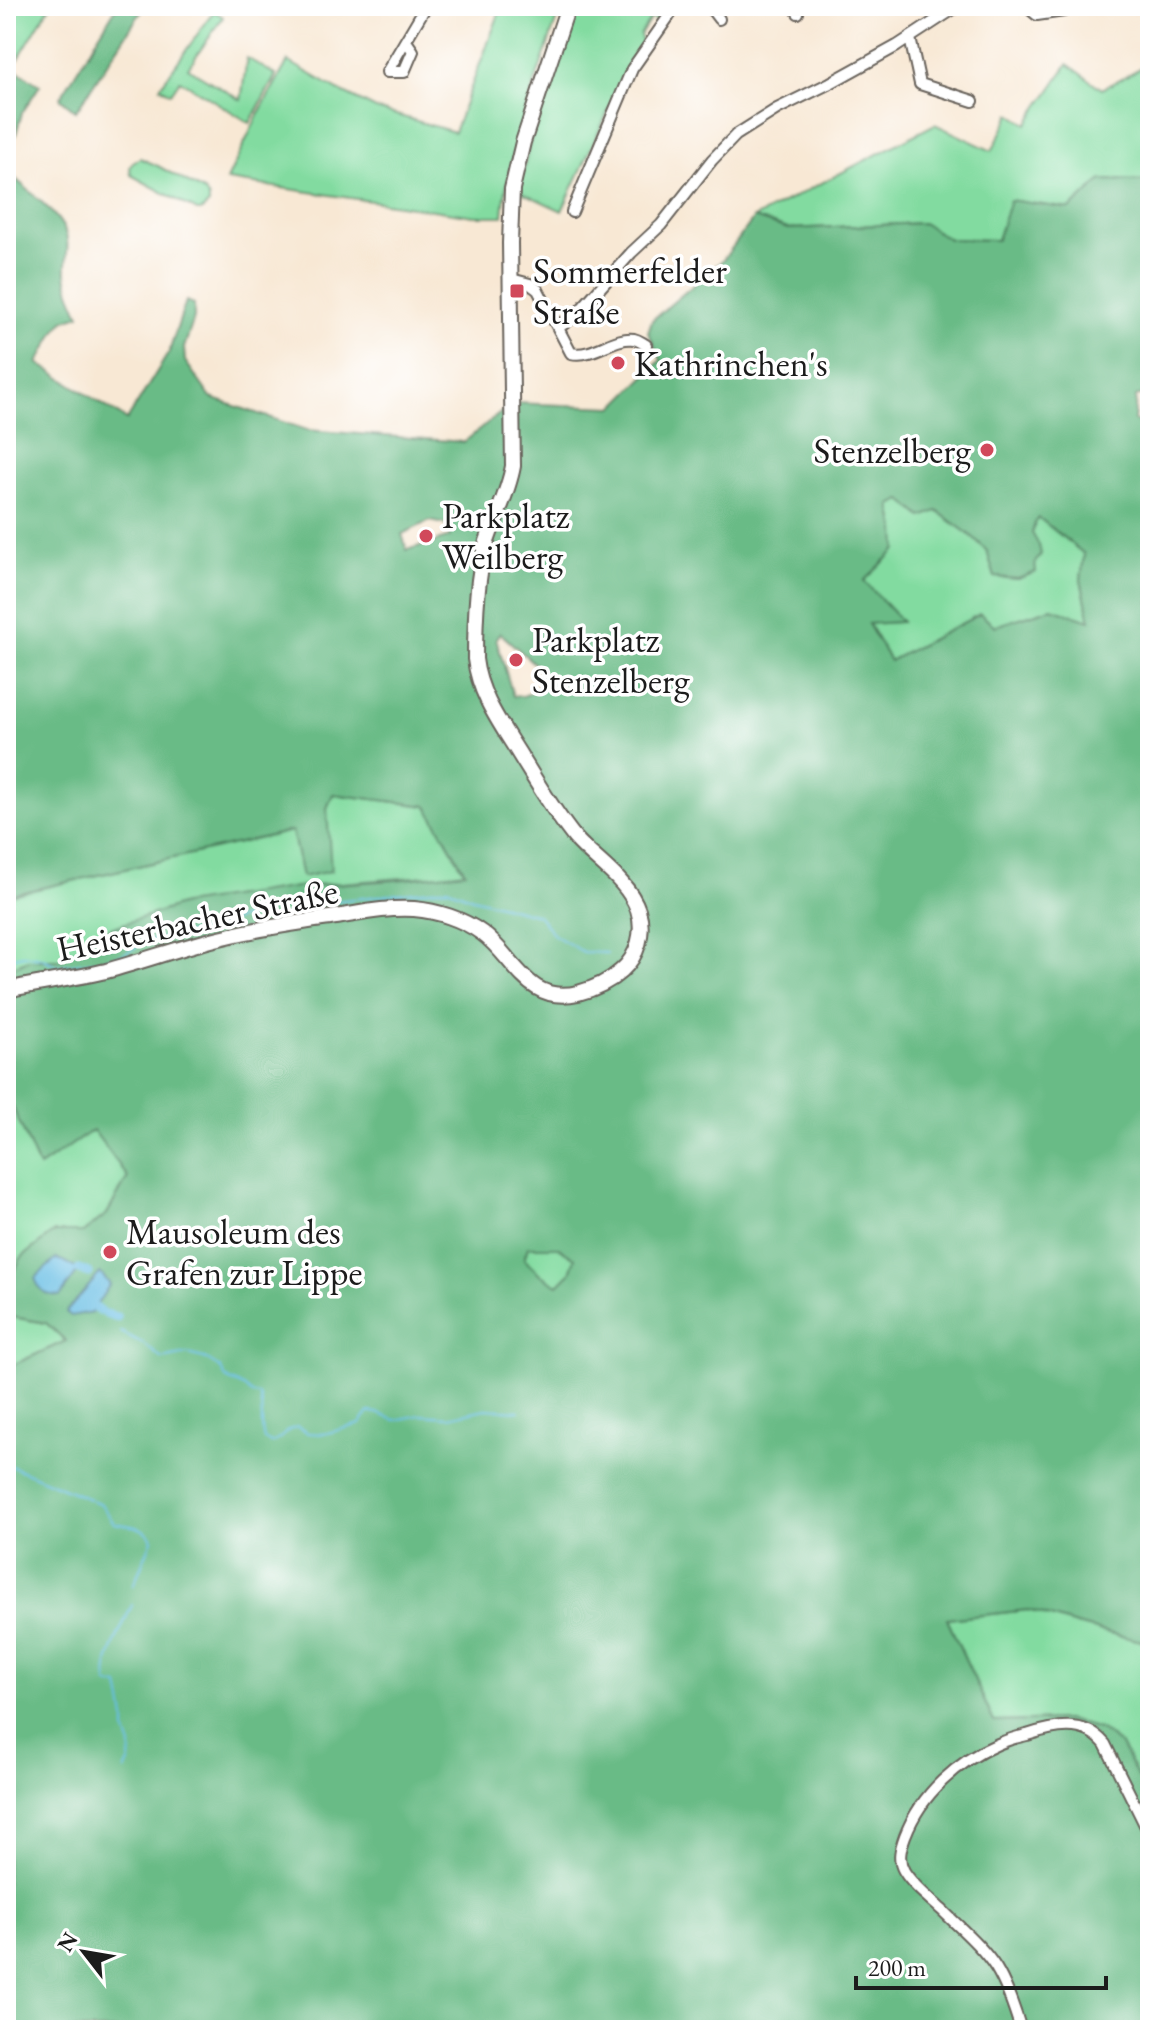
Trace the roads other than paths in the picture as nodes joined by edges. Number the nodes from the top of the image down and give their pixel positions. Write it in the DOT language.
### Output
graph roads {
  1 [pos="426,6"];
  2 [pos="568,6"];
  3 [pos="676,6"];
  4 [pos="706,6"];
  5 [pos="958,6"];
  6 [pos="1026,6"];
  7 [pos="1064,11"];
  8 [pos="719,19"];
  9 [pos="910,38"];
  10 [pos="406,41"];
  11 [pos="973,101"];
  12 [pos="572,212"];
  13 [pos="511,279"];
  14 [pos="558,328"];
  15 [pos="646,345"];
  16 [pos="6,992"];
  17 [pos="1150,1835"];
  18 [pos="1021,2030"];
  1 -- 10 [label="street"];
  2 -- 13 [label="main road, Heisterbacher Straße"];
  3 -- 12 [label="street"];
  4 -- 8 [label="street"];
  5 -- 9 [label="street"];
  6 -- 7 [label="street"];
  9 -- 11 [label="street"];
  9 -- 14 [label="street"];
  13 -- 14 [label="street"];
  13 -- 16 [label="main road, Heisterbacher Straße"];
  14 -- 15 [label="street"];
  17 -- 18 [label="street"];
}
